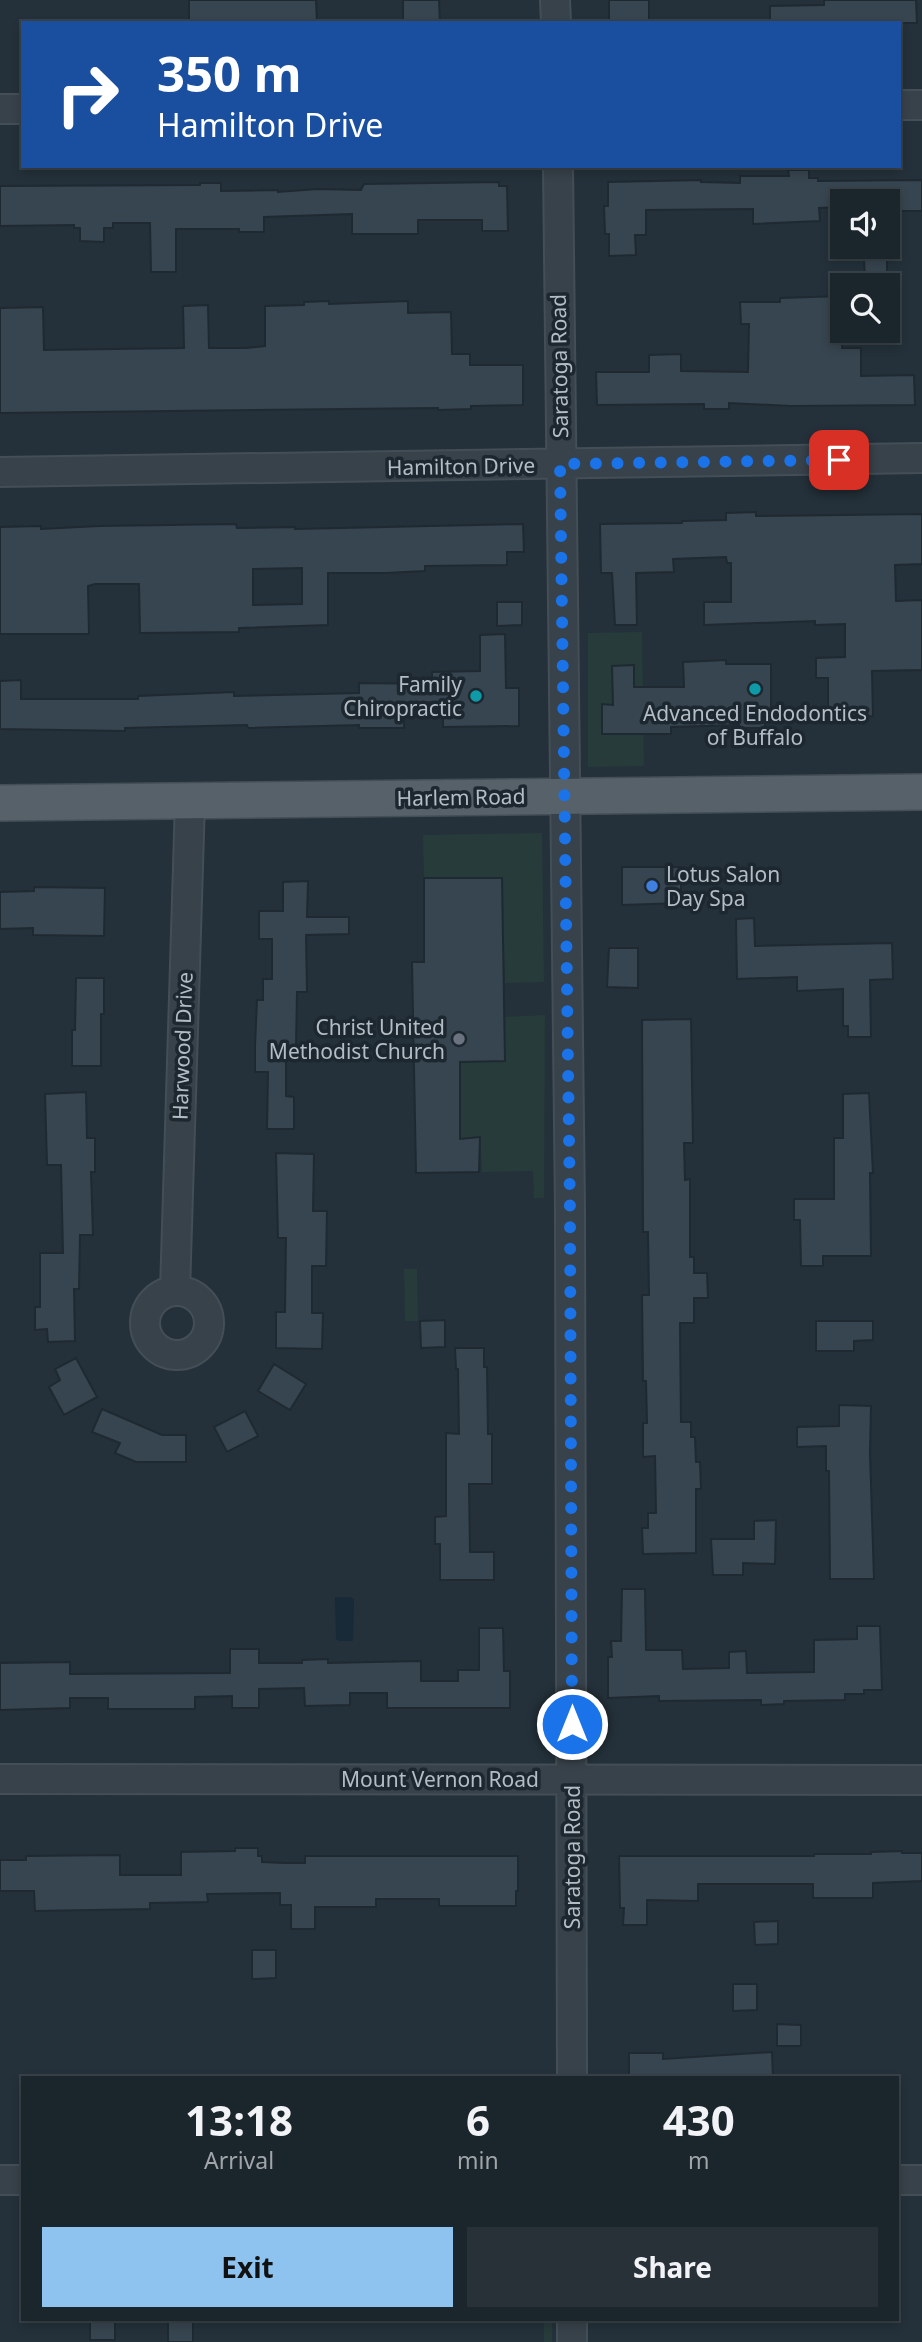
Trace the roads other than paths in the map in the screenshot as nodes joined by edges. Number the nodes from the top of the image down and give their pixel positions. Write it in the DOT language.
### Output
graph roads {
  1 [pos="555,0"];
  2 [pos="556,21"];
  3 [pos="901,105"];
  4 [pos="922,105"];
  5 [pos="0,109"];
  6 [pos="21,109"];
  7 [pos="558,168"];
  8 [pos="922,458"];
  9 [pos="560,464"];
  10 [pos="0,472"];
  11 [pos="922,792"];
  12 [pos="566,796"];
  13 [pos="190,801"];
  14 [pos="0,803"];
  15 [pos="175,1291"];
  16 [pos="0,1779"];
  17 [pos="572,1779"];
  18 [pos="922,1780"];
  19 [pos="572,2076"];
  20 [pos="0,2180"];
  21 [pos="21,2180"];
  22 [pos="899,2180"];
  23 [pos="922,2180"];
  24 [pos="572,2321"];
  25 [pos="572,2342"];
  1 -- 2 [label="street"];
  3 -- 4 [label="street"];
  5 -- 6 [label="street"];
  7 -- 9 [label="street, Saratoga Road"];
  8 -- 9 [label="street, Hamilton Drive"];
  9 -- 10 [label="street, Hamilton Drive"];
  9 -- 12 [label="street, Saratoga Road"];
  11 -- 12 [label="main road, Harlem Road"];
  12 -- 13 [label="main road, Harlem Road"];
  12 -- 17 [label="street, Saratoga Road"];
  13 -- 14 [label="main road, Harlem Road"];
  13 -- 15 [label="street, Harwood Drive"];
  16 -- 17 [label="street, Mount Vernon Road"];
  17 -- 18 [label="street, Mount Vernon Road"];
  17 -- 19 [label="street, Saratoga Road"];
  20 -- 21 [label="street"];
  22 -- 23 [label="street"];
  24 -- 25 [label="street"];
}
